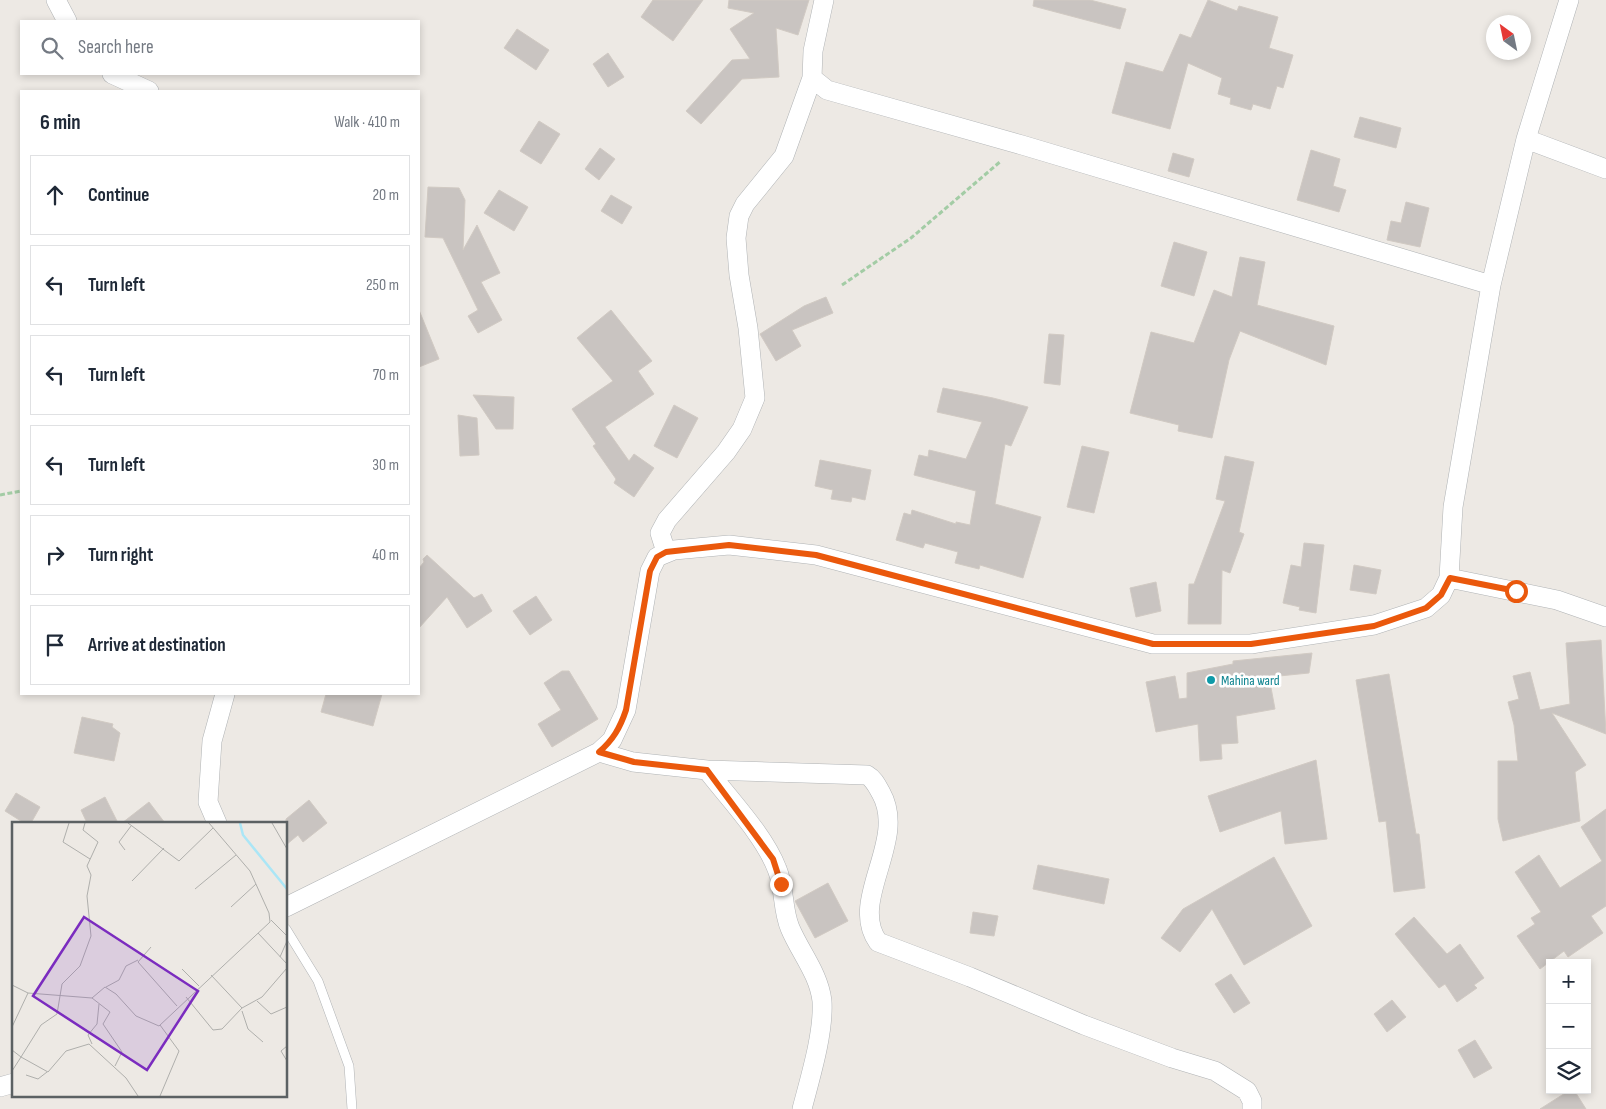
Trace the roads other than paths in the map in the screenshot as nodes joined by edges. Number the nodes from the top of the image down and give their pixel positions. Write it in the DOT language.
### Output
graph roads {
  1 [pos="56,0"];
  2 [pos="824,0"];
  3 [pos="1569,0"];
  4 [pos="66,20"];
  5 [pos="114,75"];
  6 [pos="812,78"];
  7 [pos="147,90"];
  8 [pos="1526,139"];
  9 [pos="1606,169"];
  10 [pos="1491,285"];
  11 [pos="666,552"];
  12 [pos="1450,578"];
  13 [pos="1606,617"];
  14 [pos="225,695"];
  15 [pos="599,752"];
  16 [pos="707,770"];
  17 [pos="217,822"];
  18 [pos="288,906"];
  19 [pos="288,932"];
  20 [pos="352,1109"];
  21 [pos="802,1109"];
  22 [pos="1252,1109"];
  1 -- 4 [label="street"];
  2 -- 6 [label="street"];
  3 -- 8 [label="street"];
  5 -- 7 [label="street"];
  6 -- 10 [label="street"];
  6 -- 11 [label="street"];
  8 -- 9 [label="street"];
  8 -- 10 [label="street"];
  10 -- 12 [label="street"];
  11 -- 12 [label="street"];
  11 -- 15 [label="street"];
  12 -- 13 [label="street"];
  14 -- 17 [label="street"];
  15 -- 16 [label="street"];
  15 -- 18 [label="street"];
  16 -- 21 [label="street"];
  16 -- 22 [label="street"];
  19 -- 20 [label="lane"];
}
